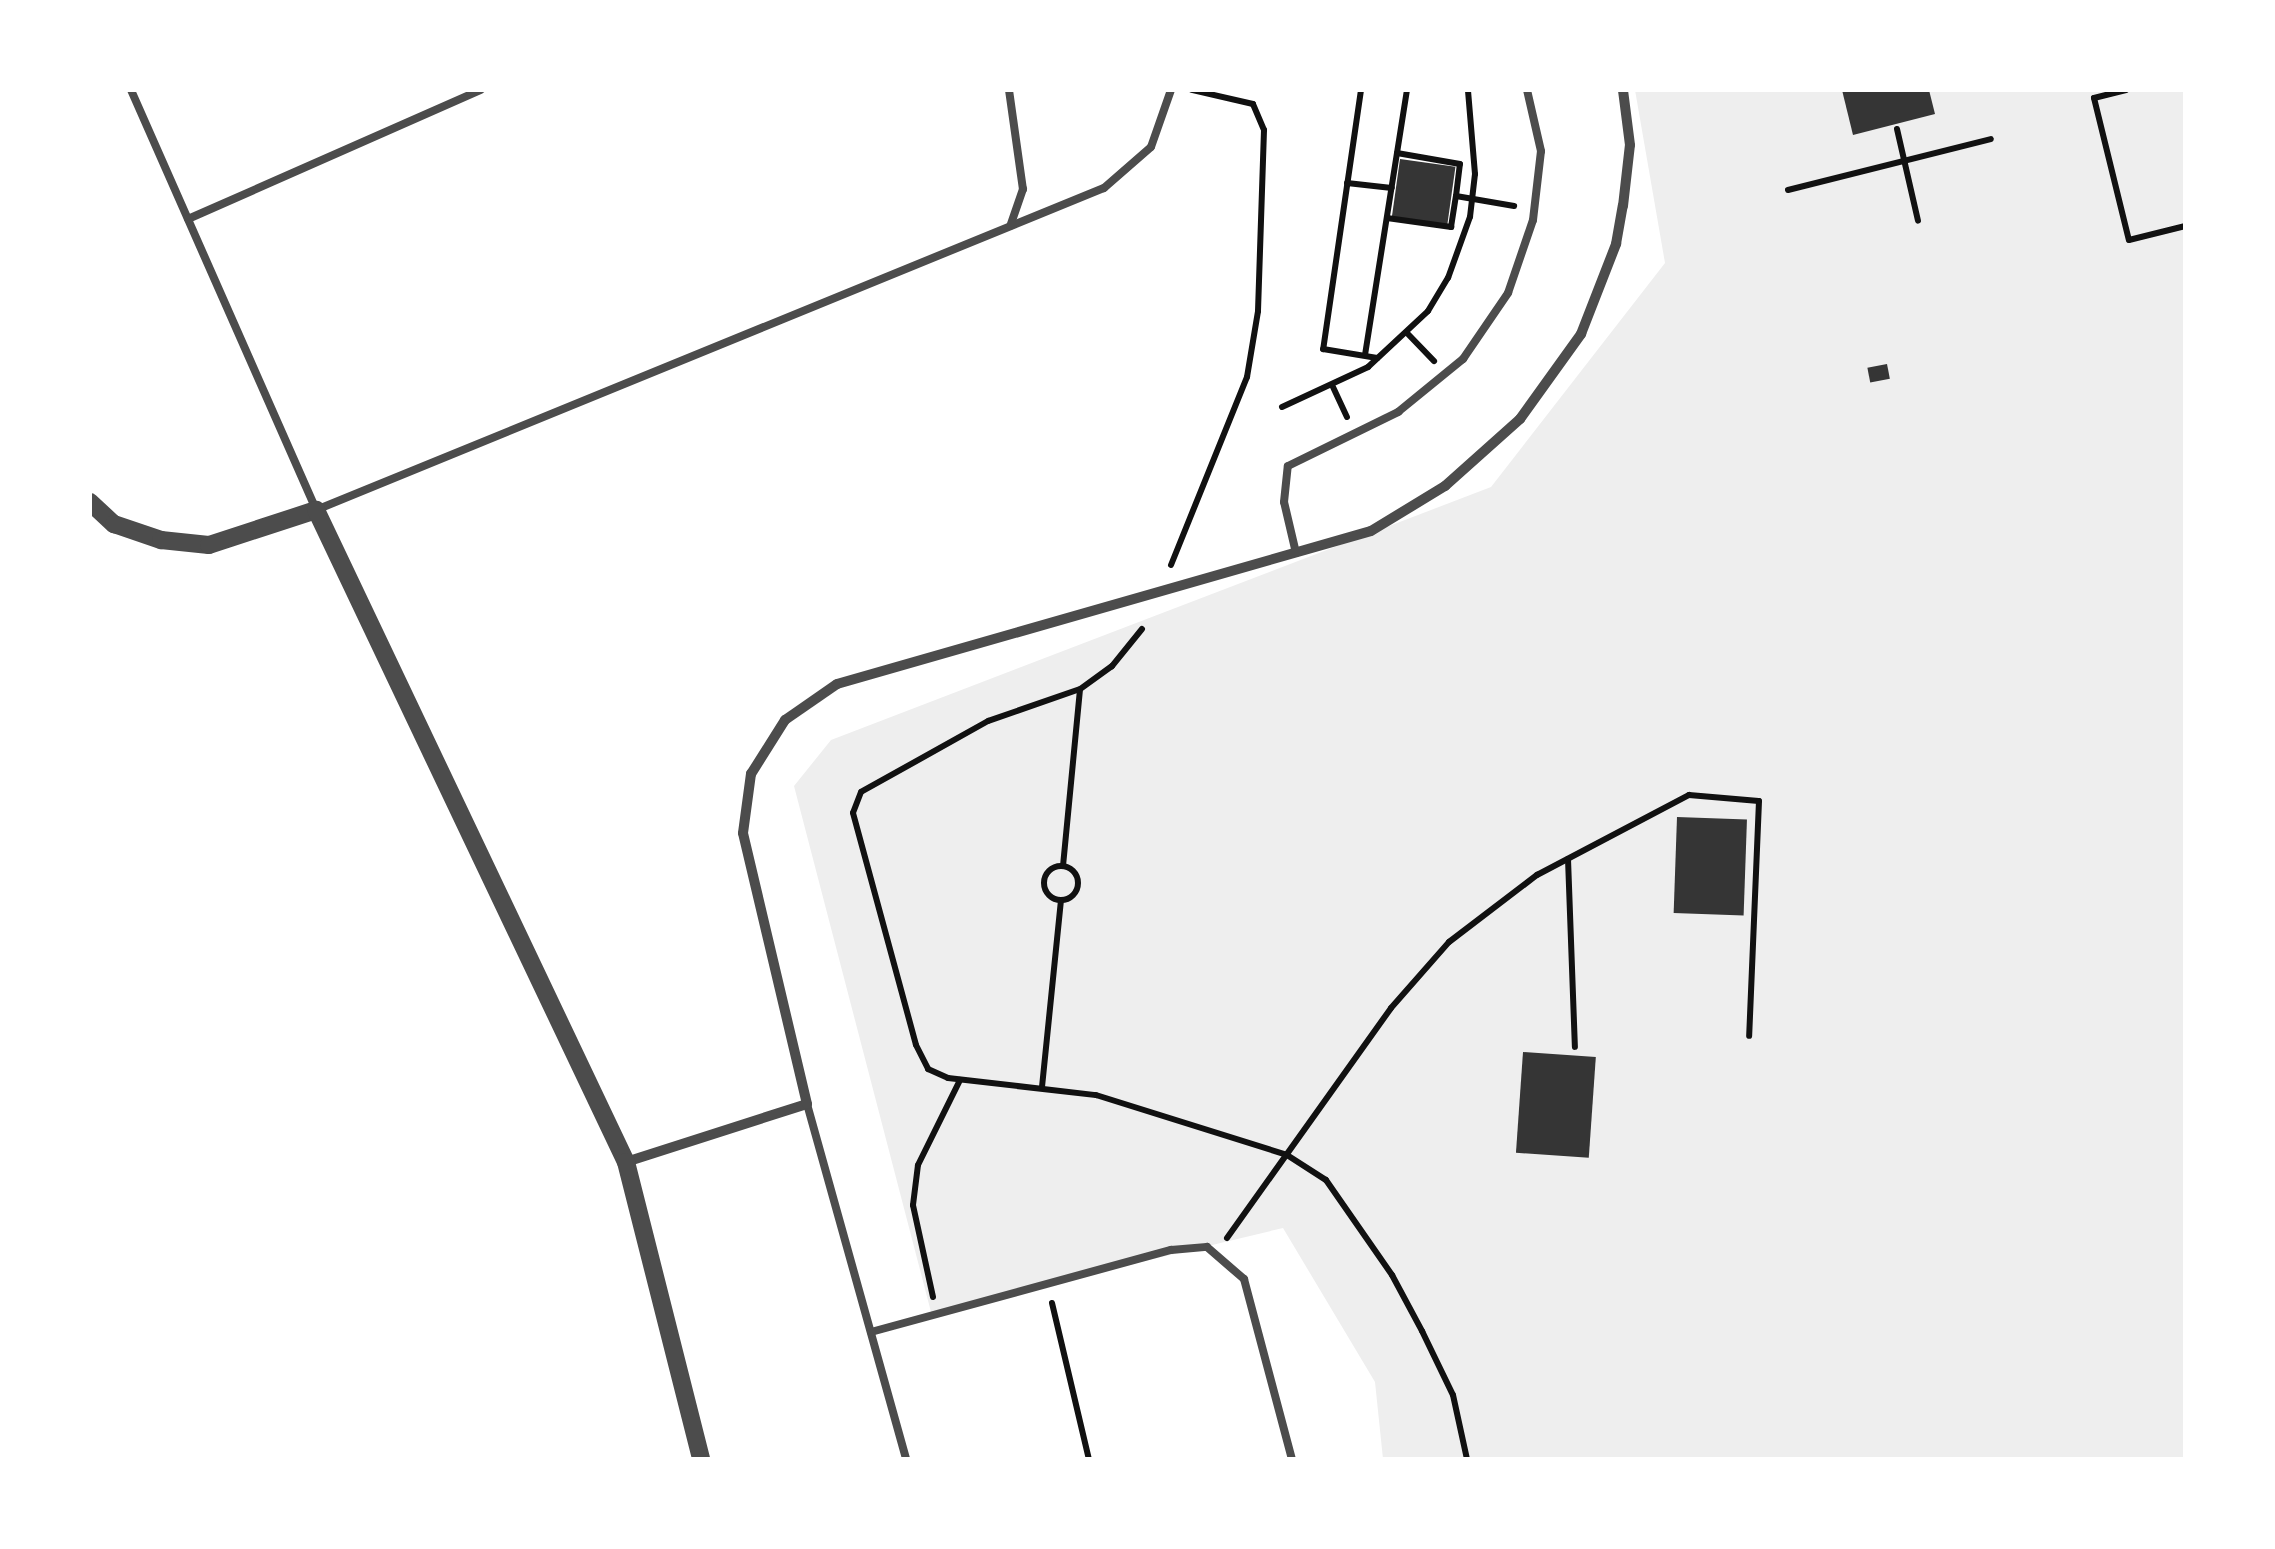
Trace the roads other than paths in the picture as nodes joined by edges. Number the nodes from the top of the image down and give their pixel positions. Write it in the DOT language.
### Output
graph roads {
  1 [pos="131,90"];
  2 [pos="481,90"];
  3 [pos="1009,90"];
  4 [pos="1171,90"];
  5 [pos="1527,90"];
  6 [pos="1622,90"];
  7 [pos="188,220"];
  8 [pos="1010,226"];
  9 [pos="90,502"];
  10 [pos="316,510"];
  11 [pos="1296,555"];
  12 [pos="807,1104"];
  13 [pos="626,1162"];
  14 [pos="870,1332"];
  15 [pos="701,1459"];
  16 [pos="906,1459"];
  17 [pos="1292,1459"];
  1 -- 7 [label="lane"];
  2 -- 7 [label="lane"];
  3 -- 8 [label="lane"];
  4 -- 8 [label="lane"];
  5 -- 11 [label="lane"];
  6 -- 11 [label="street"];
  7 -- 10 [label="lane"];
  8 -- 10 [label="lane"];
  9 -- 10 [label="street"];
  10 -- 13 [label="street"];
  11 -- 12 [label="street"];
  12 -- 13 [label="street"];
  12 -- 14 [label="lane"];
  13 -- 15 [label="street"];
  14 -- 16 [label="lane"];
  14 -- 17 [label="lane"];
}
